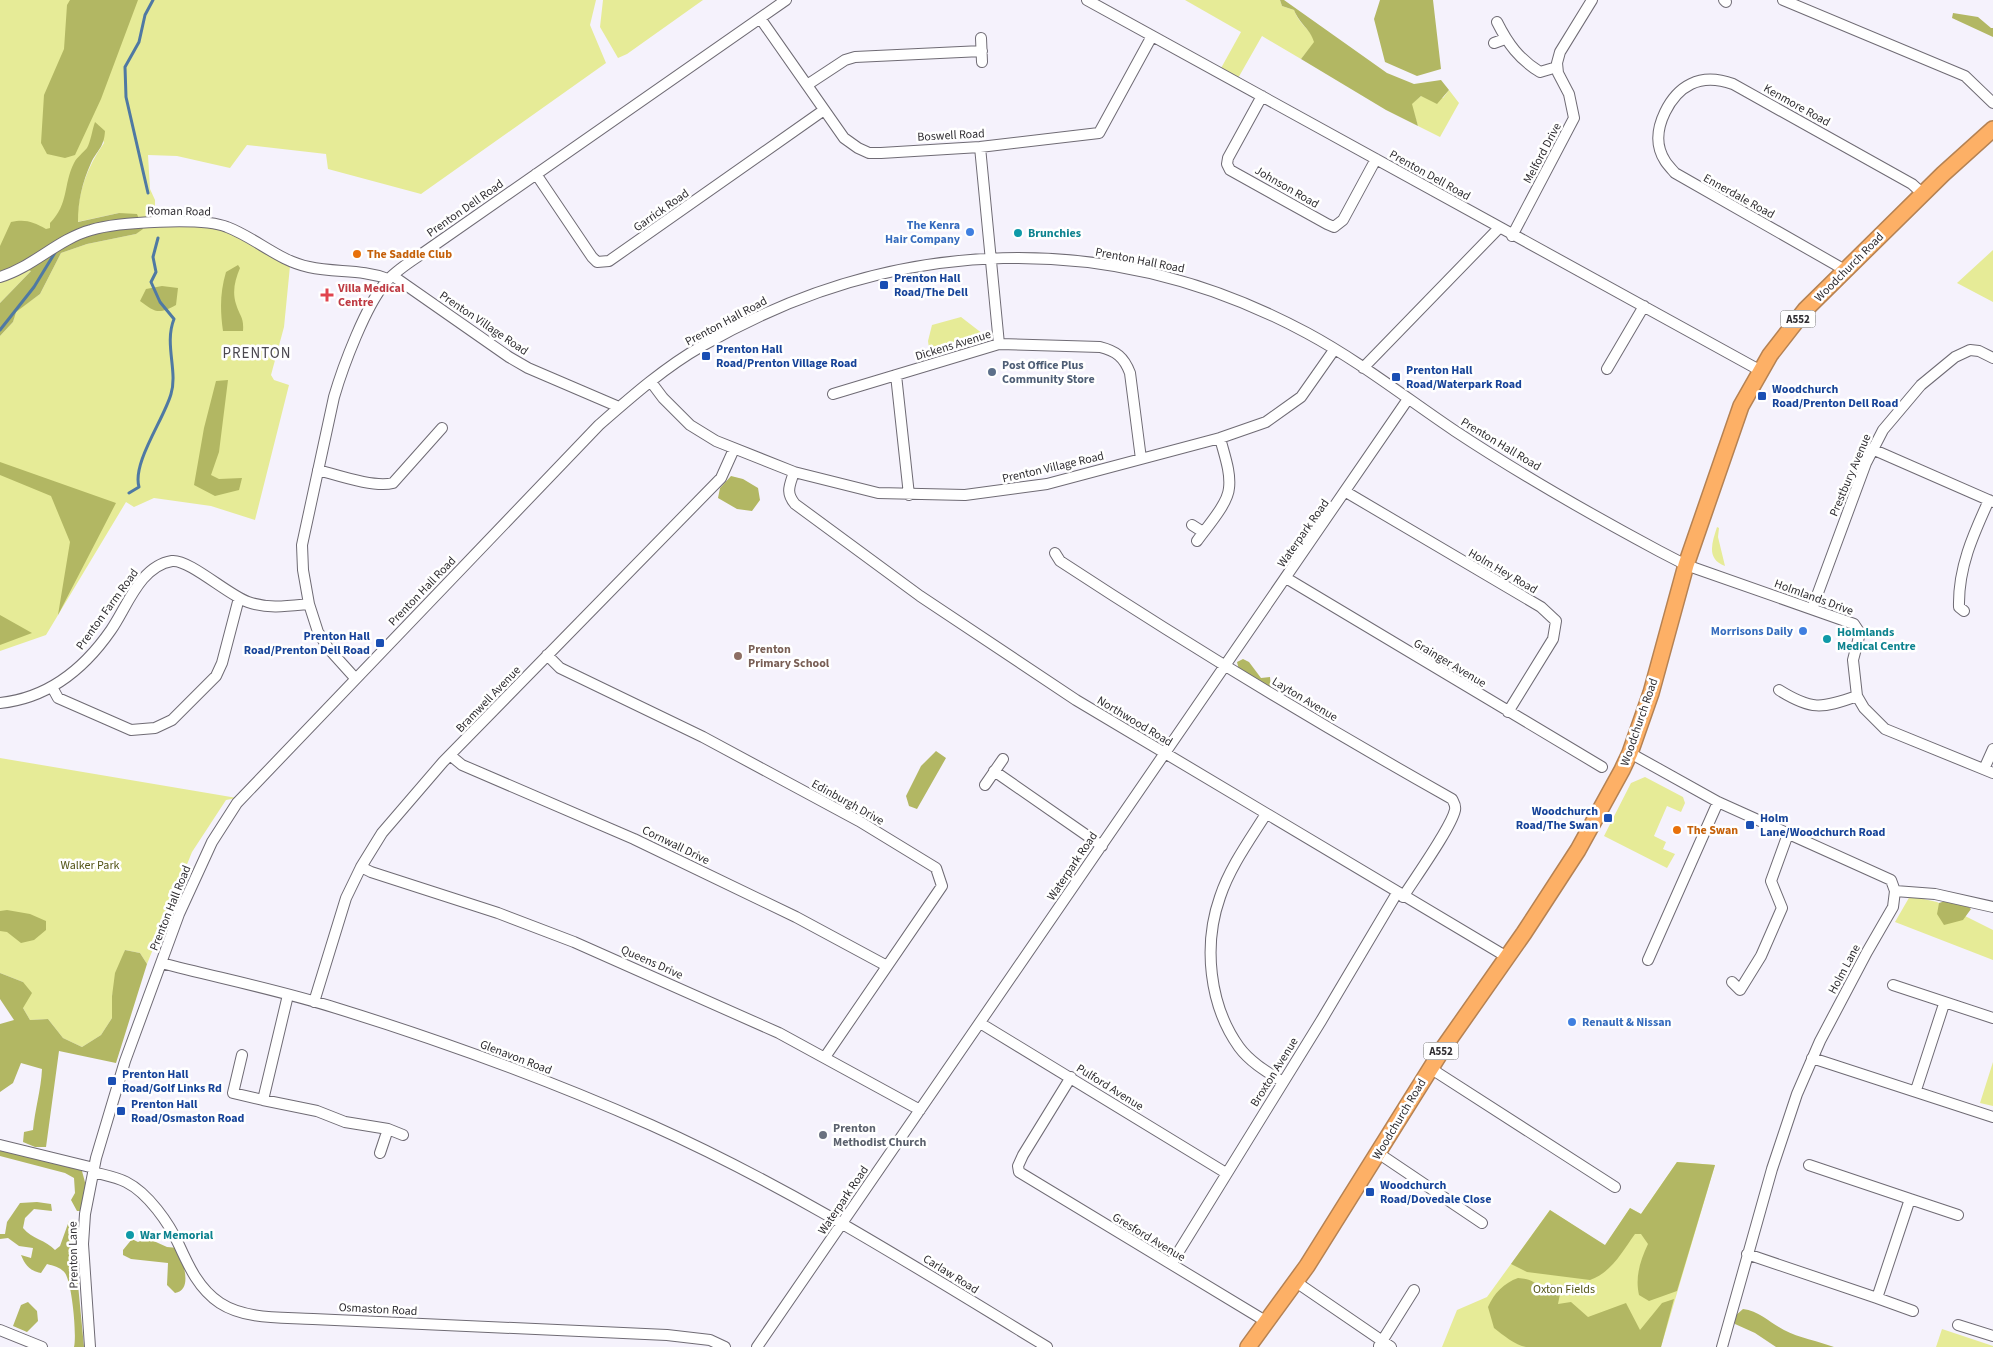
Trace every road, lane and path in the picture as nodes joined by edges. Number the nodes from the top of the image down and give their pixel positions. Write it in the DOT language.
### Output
graph roads {
  1 [pos="786,0"];
  2 [pos="1087,0"];
  3 [pos="1592,0"];
  4 [pos="1783,0"];
  5 [pos="760,18"];
  6 [pos="1498,22"];
  7 [pos="1152,36"];
  8 [pos="981,38"];
  9 [pos="1506,39"];
  10 [pos="1494,43"];
  11 [pos="982,51"];
  12 [pos="982,62"];
  13 [pos="1557,67"];
  14 [pos="807,84"];
  15 [pos="1262,96"];
  16 [pos="1993,103"];
  17 [pos="824,110"];
  18 [pos="1663,117"];
  19 [pos="1993,130"];
  20 [pos="980,147"];
  21 [pos="1376,159"];
  22 [pos="536,174"];
  23 [pos="1923,194"];
  24 [pos="1498,228"];
  25 [pos="1512,236"];
  26 [pos="992,260"];
  27 [pos="1845,270"];
  28 [pos="0,277"];
  29 [pos="390,278"];
  30 [pos="1644,306"];
  31 [pos="999,344"];
  32 [pos="1334,350"];
  33 [pos="1993,358"];
  34 [pos="1363,368"];
  35 [pos="1607,369"];
  36 [pos="1761,371"];
  37 [pos="896,375"];
  38 [pos="651,382"];
  39 [pos="833,394"];
  40 [pos="1408,399"];
  41 [pos="620,407"];
  42 [pos="442,428"];
  43 [pos="1220,438"];
  44 [pos="734,449"];
  45 [pos="1872,450"];
  46 [pos="1141,459"];
  47 [pos="318,470"];
  48 [pos="794,472"];
  49 [pos="1346,492"];
  50 [pos="909,495"];
  51 [pos="1991,501"];
  52 [pos="1192,525"];
  53 [pos="1203,532"];
  54 [pos="1197,541"];
  55 [pos="1055,553"];
  56 [pos="1686,565"];
  57 [pos="1286,578"];
  58 [pos="239,598"];
  59 [pos="308,604"];
  60 [pos="1812,609"];
  61 [pos="1960,610"];
  62 [pos="547,655"];
  63 [pos="1225,666"];
  64 [pos="355,678"];
  65 [pos="52,687"];
  66 [pos="1777,690"];
  67 [pos="1857,696"];
  68 [pos="0,704"];
  69 [pos="1508,712"];
  70 [pos="1993,749"];
  71 [pos="1164,753"];
  72 [pos="1630,753"];
  73 [pos="450,756"];
  74 [pos="1003,759"];
  75 [pos="1602,767"];
  76 [pos="994,771"];
  77 [pos="1989,771"];
  78 [pos="985,785"];
  79 [pos="1718,802"];
  80 [pos="1266,814"];
  81 [pos="1788,834"];
  82 [pos="1102,846"];
  83 [pos="361,867"];
  84 [pos="1895,891"];
  85 [pos="1400,895"];
  86 [pos="1993,907"];
  87 [pos="1507,957"];
  88 [pos="1648,960"];
  89 [pos="162,962"];
  90 [pos="887,966"];
  91 [pos="1732,982"];
  92 [pos="1893,985"];
  93 [pos="288,995"];
  94 [pos="314,1002"];
  95 [pos="1944,1004"];
  96 [pos="1993,1018"];
  97 [pos="980,1023"];
  98 [pos="242,1055"];
  99 [pos="825,1057"];
  100 [pos="1812,1058"];
  101 [pos="1430,1068"];
  102 [pos="1071,1077"];
  103 [pos="1283,1082"];
  104 [pos="1916,1090"];
  105 [pos="263,1100"];
  106 [pos="920,1110"];
  107 [pos="1993,1117"];
  108 [pos="388,1129"];
  109 [pos="403,1135"];
  110 [pos="0,1145"];
  111 [pos="380,1153"];
  112 [pos="1378,1153"];
  113 [pos="1809,1165"];
  114 [pos="94,1168"];
  115 [pos="1226,1173"];
  116 [pos="1614,1187"];
  117 [pos="1910,1199"];
  118 [pos="1958,1215"];
  119 [pos="843,1223"];
  120 [pos="1482,1223"];
  121 [pos="1747,1254"];
  122 [pos="1171,1264"];
  123 [pos="1296,1282"];
  124 [pos="1414,1290"];
  125 [pos="1877,1298"];
  126 [pos="1913,1311"];
  127 [pos="1267,1322"];
  128 [pos="1958,1324"];
  129 [pos="0,1330"];
  130 [pos="1993,1336"];
  131 [pos="1384,1345"];
  132 [pos="42,1347"];
  133 [pos="90,1347"];
  134 [pos="725,1347"];
  135 [pos="756,1347"];
  136 [pos="1046,1347"];
  137 [pos="1248,1347"];
  138 [pos="1722,1347"];
  1 -- 5 [label="street, Prenton Dell Road"];
  2 -- 7 [label="street, Prenton Dell Road"];
  3 -- 13 [label="street"];
  4 -- 16 [label="street"];
  5 -- 14 [label="street, Boswell Road"];
  5 -- 22 [label="street, Prenton Dell Road"];
  6 -- 9 [label="street"];
  7 -- 15 [label="street, Prenton Dell Road"];
  7 -- 20 [label="street, Boswell Road"];
  8 -- 11 [label="street"];
  9 -- 10 [label="street"];
  9 -- 13 [label="street"];
  11 -- 12 [label="street"];
  11 -- 14 [label="street"];
  13 -- 25 [label="street, Melford Drive"];
  14 -- 17 [label="street, Boswell Road"];
  15 -- 21 [label="street, Prenton Dell Road"];
  15 -- 21 [label="street, Johnson Road"];
  17 -- 20 [label="street, Boswell Road"];
  17 -- 22 [label="street, Garrick Road"];
  18 -- 23 [label="street, Kenmore Road"];
  18 -- 27 [label="street, Ennerdale Road"];
  19 -- 23 [label="highway, Woodchurch Road / A552"];
  20 -- 26 [label="street"];
  21 -- 24 [label="street, Prenton Dell Road"];
  22 -- 29 [label="street, Prenton Dell Road"];
  23 -- 27 [label="highway, Woodchurch Road / A552"];
  24 -- 25 [label="street, Prenton Dell Road"];
  24 -- 34 [label="street"];
  25 -- 30 [label="street, Prenton Dell Road"];
  26 -- 31 [label="street"];
  26 -- 32 [label="street, Prenton Hall Road"];
  26 -- 38 [label="street, Prenton Hall Road"];
  27 -- 36 [label="highway, Woodchurch Road / A552"];
  28 -- 29 [label="street, Roman Road"];
  29 -- 41 [label="street, Prenton Village Road"];
  29 -- 47 [label="street, Prenton Dell Road"];
  30 -- 35 [label="street"];
  30 -- 36 [label="street, Prenton Dell Road"];
  31 -- 37 [label="street, Dickens Avenue"];
  31 -- 46 [label="street, Dickens Avenue"];
  32 -- 34 [label="street, Prenton Hall Road"];
  32 -- 43 [label="street, Prenton Village Road"];
  33 -- 45 [label="street, Prestbury Avenue"];
  34 -- 40 [label="street, Prenton Hall Road"];
  36 -- 56 [label="highway, Woodchurch Road / A552"];
  37 -- 39 [label="street, Dickens Avenue"];
  37 -- 50 [label="street"];
  38 -- 41 [label="street, Prenton Hall Road"];
  38 -- 44 [label="street, Prenton Village Road"];
  40 -- 49 [label="street, Waterpark Road"];
  40 -- 56 [label="street, Prenton Hall Road"];
  41 -- 64 [label="street, Prenton Hall Road"];
  42 -- 47 [label="street"];
  43 -- 46 [label="street, Prenton Village Road"];
  43 -- 53 [label="street"];
  44 -- 48 [label="street, Prenton Village Road"];
  44 -- 62 [label="street, Bramwell Avenue"];
  45 -- 51 [label="street"];
  45 -- 60 [label="street, Prestbury Avenue"];
  46 -- 50 [label="street, Prenton Village Road"];
  47 -- 59 [label="street, Prenton Dell Road"];
  48 -- 50 [label="street, Prenton Village Road"];
  48 -- 71 [label="street, Northwood Road"];
  49 -- 57 [label="street, Waterpark Road"];
  49 -- 69 [label="street, Holm Hey Road"];
  51 -- 61 [label="street"];
  52 -- 53 [label="street"];
  53 -- 54 [label="street"];
  55 -- 63 [label="street, Layton Avenue"];
  56 -- 60 [label="street, Holmlands Drive"];
  56 -- 72 [label="highway, Woodchurch Road / A552"];
  57 -- 63 [label="street, Waterpark Road"];
  57 -- 69 [label="street, Grainger Avenue"];
  58 -- 59 [label="street, Prenton Farm Road"];
  58 -- 65 [label="street, Prenton Farm Road"];
  58 -- 65 [label="street"];
  59 -- 64 [label="street, Prenton Dell Road"];
  60 -- 67 [label="street, Holmlands Drive"];
  62 -- 73 [label="street, Bramwell Avenue"];
  62 -- 90 [label="street, Edinburgh Drive"];
  63 -- 71 [label="street, Waterpark Road"];
  63 -- 85 [label="street, Layton Avenue"];
  64 -- 89 [label="street, Prenton Hall Road"];
  65 -- 68 [label="street, Prenton Farm Road"];
  66 -- 67 [label="street"];
  67 -- 77 [label="street"];
  69 -- 75 [label="street, Grainger Avenue"];
  70 -- 77 [label="street"];
  71 -- 80 [label="street, Northwood Road"];
  71 -- 82 [label="street, Waterpark Road"];
  72 -- 79 [label="street"];
  72 -- 87 [label="highway, Woodchurch Road / A552"];
  73 -- 83 [label="street, Bramwell Avenue"];
  73 -- 90 [label="street, Cornwall Drive"];
  74 -- 76 [label="street"];
  76 -- 78 [label="street"];
  76 -- 82 [label="street"];
  79 -- 81 [label="street"];
  79 -- 88 [label="street"];
  80 -- 85 [label="street, Northwood Road"];
  80 -- 103 [label="street"];
  81 -- 84 [label="street"];
  81 -- 91 [label="street"];
  82 -- 97 [label="street, Waterpark Road"];
  83 -- 94 [label="street, Bramwell Avenue"];
  83 -- 99 [label="street, Queens Drive"];
  84 -- 86 [label="street"];
  84 -- 100 [label="street, Holm Lane"];
  85 -- 87 [label="street, Northwood Road"];
  85 -- 103 [label="street, Broxton Avenue"];
  87 -- 101 [label="highway, Woodchurch Road / A552"];
  89 -- 93 [label="street, Glenavon Road"];
  89 -- 114 [label="street, Prenton Hall Road"];
  90 -- 99 [label="street, Edinburgh Drive"];
  92 -- 95 [label="street"];
  93 -- 94 [label="street, Glenavon Road"];
  93 -- 105 [label="street"];
  94 -- 119 [label="street, Glenavon Road"];
  95 -- 96 [label="street"];
  95 -- 104 [label="street"];
  97 -- 102 [label="street, Pulford Avenue"];
  97 -- 106 [label="street, Waterpark Road"];
  98 -- 105 [label="street"];
  99 -- 106 [label="street, Queens Drive"];
  100 -- 104 [label="street"];
  100 -- 121 [label="street, Holm Lane"];
  101 -- 112 [label="highway, Woodchurch Road / A552"];
  101 -- 116 [label="street"];
  102 -- 115 [label="street, Pulford Avenue"];
  102 -- 122 [label="street, Gresford Avenue"];
  103 -- 115 [label="street, Broxton Avenue"];
  104 -- 107 [label="street"];
  105 -- 108 [label="street"];
  106 -- 119 [label="street, Waterpark Road"];
  108 -- 109 [label="street"];
  108 -- 111 [label="street"];
  110 -- 114 [label="street, Osmaston Road"];
  112 -- 120 [label="street"];
  112 -- 123 [label="highway, Woodchurch Road / A552"];
  113 -- 117 [label="street"];
  114 -- 133 [label="street, Prenton Lane"];
  114 -- 134 [label="street, Osmaston Road"];
  115 -- 122 [label="street, Broxton Avenue"];
  117 -- 118 [label="street"];
  117 -- 125 [label="street"];
  119 -- 135 [label="street, Waterpark Road"];
  119 -- 136 [label="street, Carlaw Road"];
  121 -- 125 [label="street"];
  121 -- 138 [label="street, Holm Lane"];
  122 -- 127 [label="street, Gresford Avenue"];
  123 -- 127 [label="highway, Woodchurch Road / A552"];
  123 -- 131 [label="street"];
  124 -- 131 [label="street"];
  125 -- 126 [label="street"];
  127 -- 137 [label="highway, Woodchurch Road / A552"];
  128 -- 130 [label="street"];
  129 -- 132 [label="street"];
}
